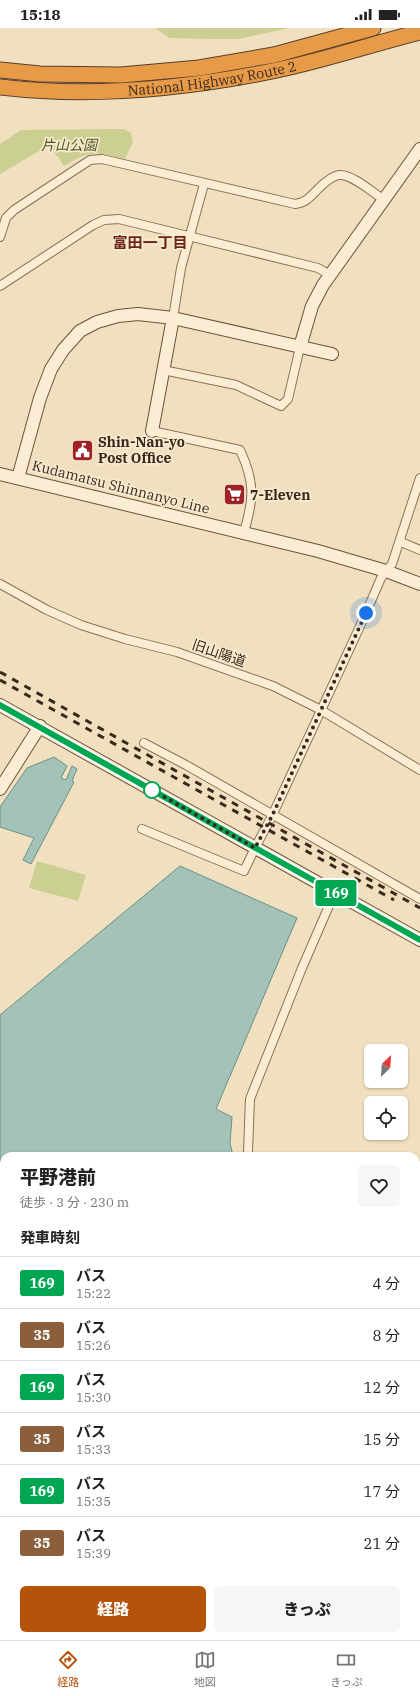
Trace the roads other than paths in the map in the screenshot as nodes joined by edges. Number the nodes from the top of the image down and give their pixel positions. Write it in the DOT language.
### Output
graph roads {
  1 [pos="373,28"];
  2 [pos="420,32"];
  3 [pos="0,70"];
  4 [pos="0,87"];
  5 [pos="420,149"];
  6 [pos="204,184"];
  7 [pos="383,199"];
  8 [pos="190,236"];
  9 [pos="0,237"];
  10 [pos="330,275"];
  11 [pos="0,286"];
  12 [pos="173,318"];
  13 [pos="300,347"];
  14 [pos="332,354"];
  15 [pos="163,370"];
  16 [pos="152,431"];
  17 [pos="0,474"];
  18 [pos="18,478"];
  19 [pos="420,480"];
  20 [pos="244,532"];
  21 [pos="401,542"];
  22 [pos="420,550"];
  23 [pos="386,571"];
  24 [pos="0,584"];
  25 [pos="420,584"];
  26 [pos="0,705"];
  27 [pos="321,710"];
  28 [pos="40,726"];
  29 [pos="144,743"];
  30 [pos="420,770"];
  31 [pos="0,789"];
  32 [pos="272,816"];
  33 [pos="142,829"];
  34 [pos="255,848"];
  35 [pos="335,892"];
  36 [pos="420,899"];
  37 [pos="420,940"];
  38 [pos="248,1151"];
  1 -- 3 [label="highway, National Highway Route 2"];
  2 -- 4 [label="highway, National Highway Route 2"];
  5 -- 7 [label="main road"];
  6 -- 7 [label="street"];
  6 -- 8 [label="street"];
  6 -- 9 [label="street"];
  7 -- 10 [label="main road"];
  8 -- 10 [label="street"];
  8 -- 11 [label="street"];
  8 -- 12 [label="street"];
  10 -- 13 [label="main road"];
  12 -- 13 [label="main road"];
  12 -- 15 [label="main road"];
  12 -- 18 [label="main road"];
  13 -- 14 [label="main road"];
  13 -- 15 [label="street"];
  15 -- 16 [label="main road"];
  16 -- 20 [label="street"];
  17 -- 18 [label="main road, Kudamatsu Shinnanyo Line"];
  18 -- 20 [label="main road, Kudamatsu Shinnanyo Line"];
  19 -- 21 [label="street"];
  20 -- 23 [label="main road, Kudamatsu Shinnanyo Line"];
  21 -- 22 [label="street"];
  21 -- 23 [label="street"];
  23 -- 25 [label="main road, Kudamatsu Shinnanyo Line"];
  23 -- 27 [label="street"];
  24 -- 27 [label="street, 旧山陽道"];
  26 -- 28 [label="main road"];
  27 -- 30 [label="street, 旧山陽道"];
  27 -- 32 [label="street"];
  28 -- 31 [label="main road"];
  28 -- 34 [label="main road"];
  29 -- 32 [label="street"];
  32 -- 34 [label="street"];
  32 -- 36 [label="street"];
  33 -- 34 [label="street"];
  34 -- 35 [label="main road"];
  35 -- 37 [label="main road"];
  35 -- 38 [label="street"];
}
